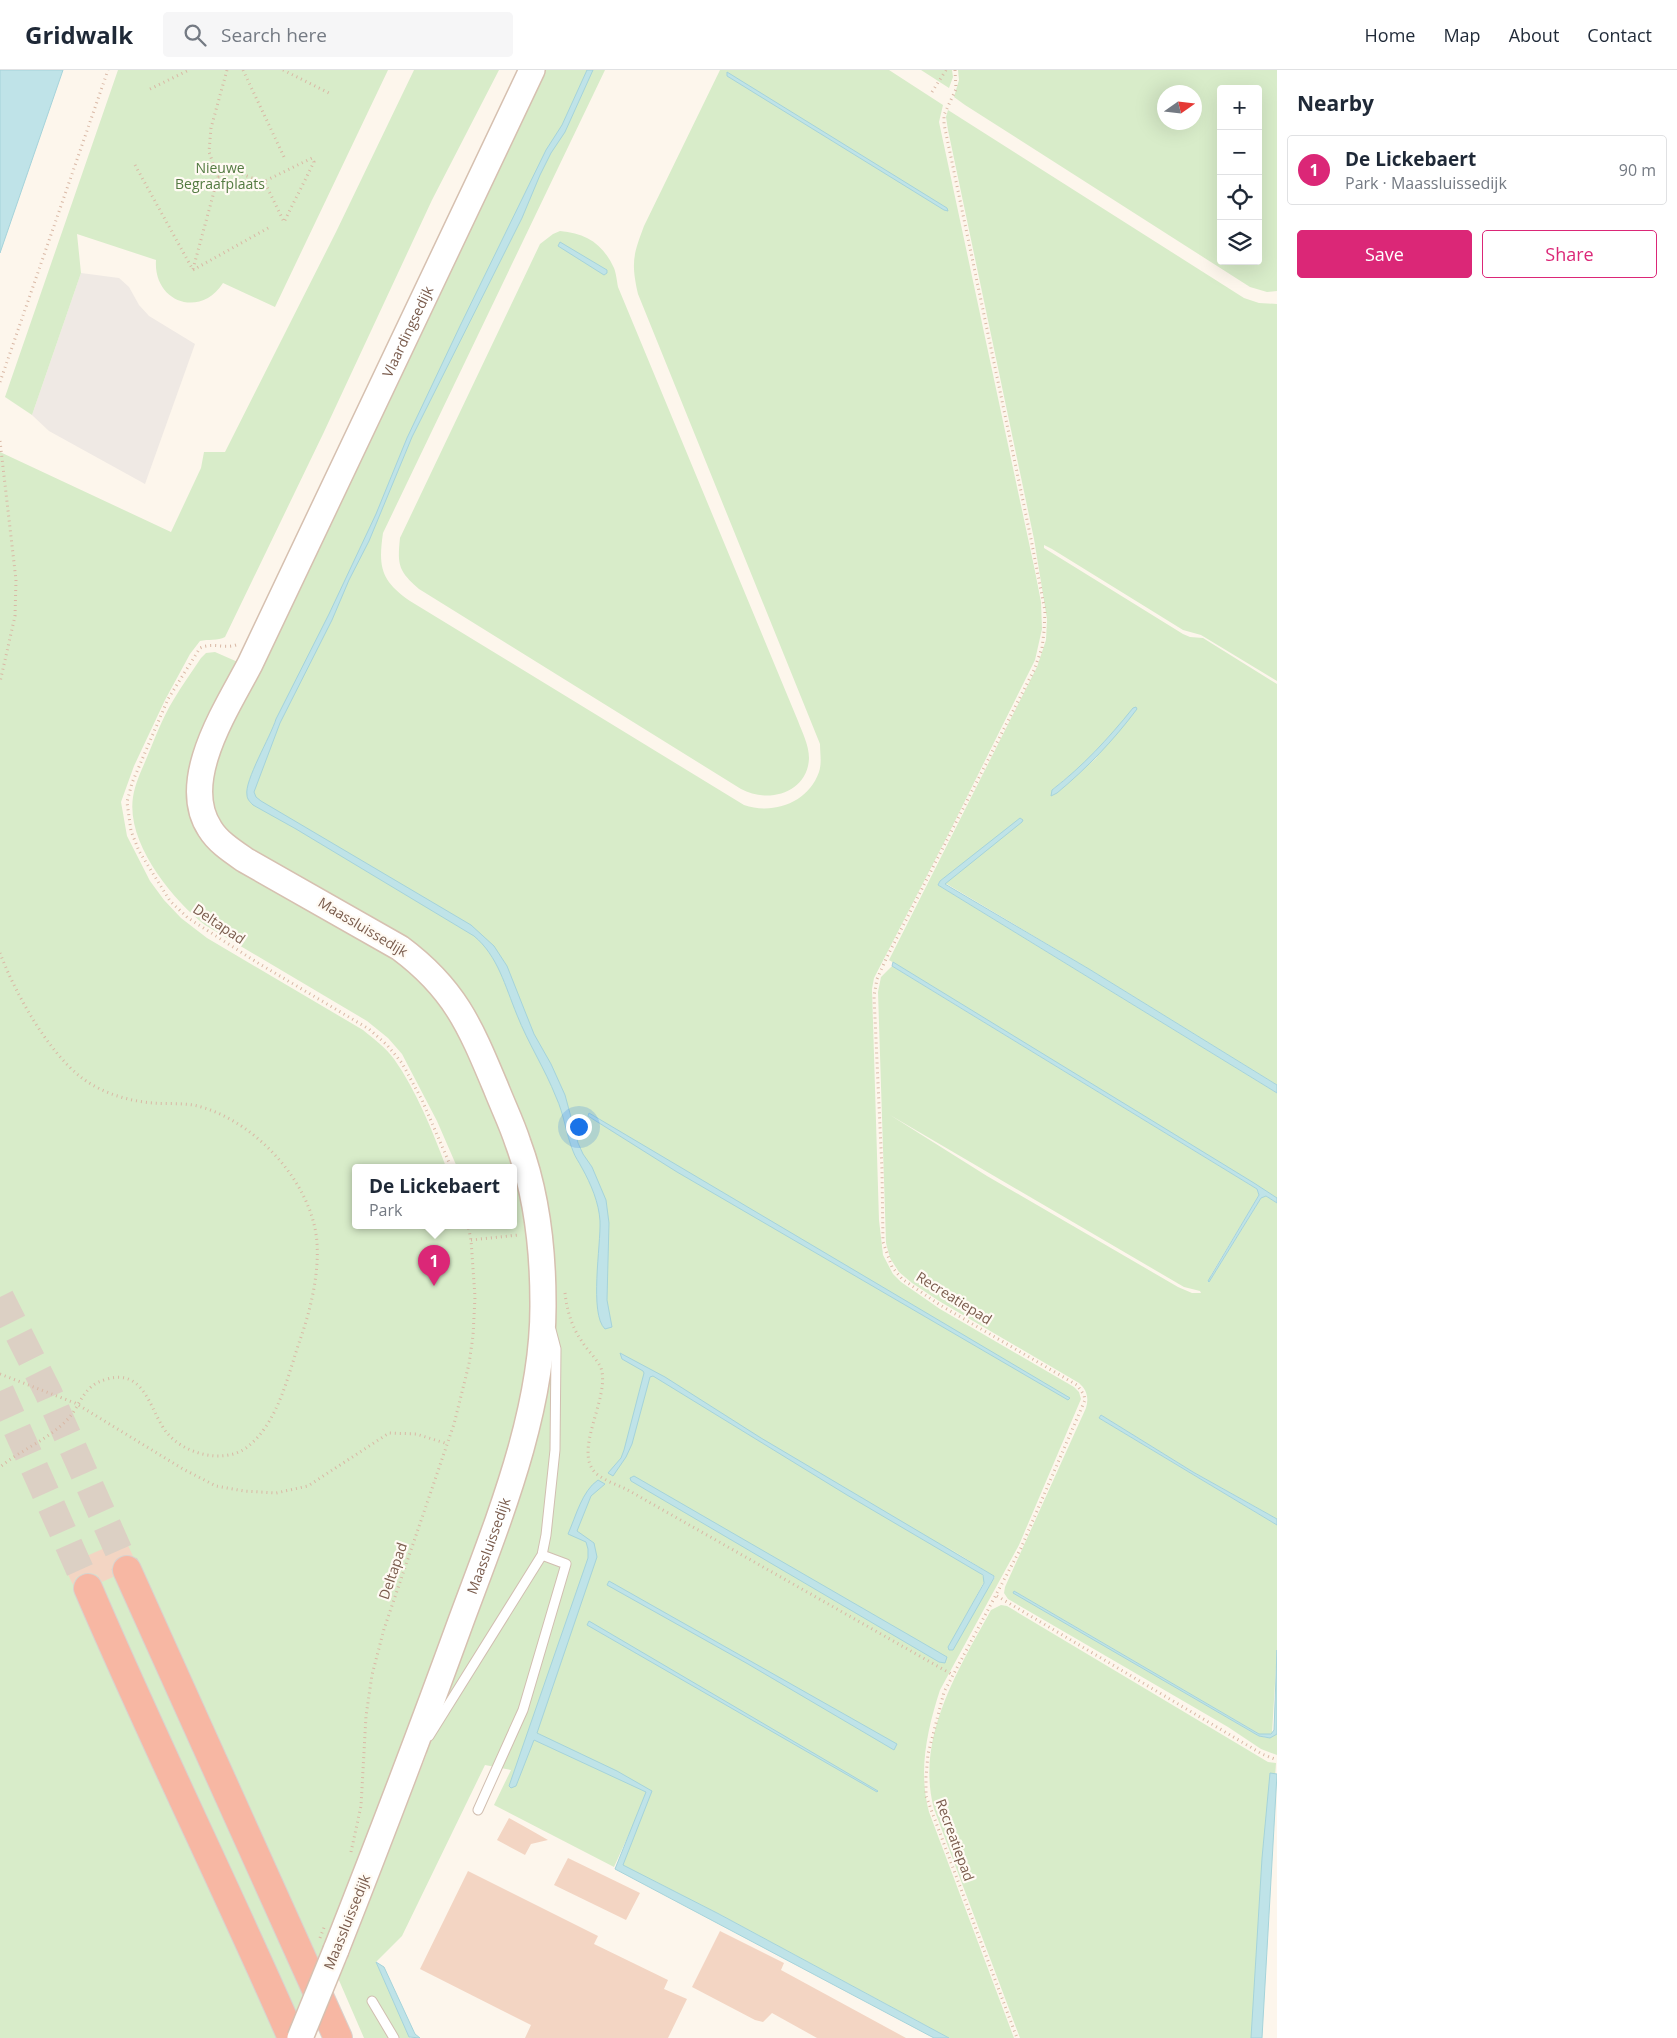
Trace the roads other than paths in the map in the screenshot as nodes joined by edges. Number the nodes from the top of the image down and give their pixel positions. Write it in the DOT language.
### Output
graph roads {
  1 [pos="532,70"];
  2 [pos="284,593"];
  3 [pos="543,1305"];
  4 [pos="542,1555"];
  5 [pos="127,1570"];
  6 [pos="88,1588"];
  7 [pos="403,1779"];
  8 [pos="478,1810"];
  9 [pos="372,2001"];
  10 [pos="292,2038"];
  11 [pos="300,2038"];
  12 [pos="338,2038"];
  13 [pos="394,2038"];
  1 -- 2 [label="street, Vlaardingsedijk"];
  2 -- 3 [label="street, Maassluissedijk"];
  3 -- 4 [label="lane, Maassluissedijk"];
  3 -- 7 [label="street, Maassluissedijk"];
  4 -- 7 [label="lane, Maassluissedijk"];
  4 -- 8 [label="lane"];
  5 -- 12 [label="highway"];
  6 -- 10 [label="highway"];
  7 -- 11 [label="street, Maassluissedijk, bridge"];
  9 -- 13 [label="lane"];
}
